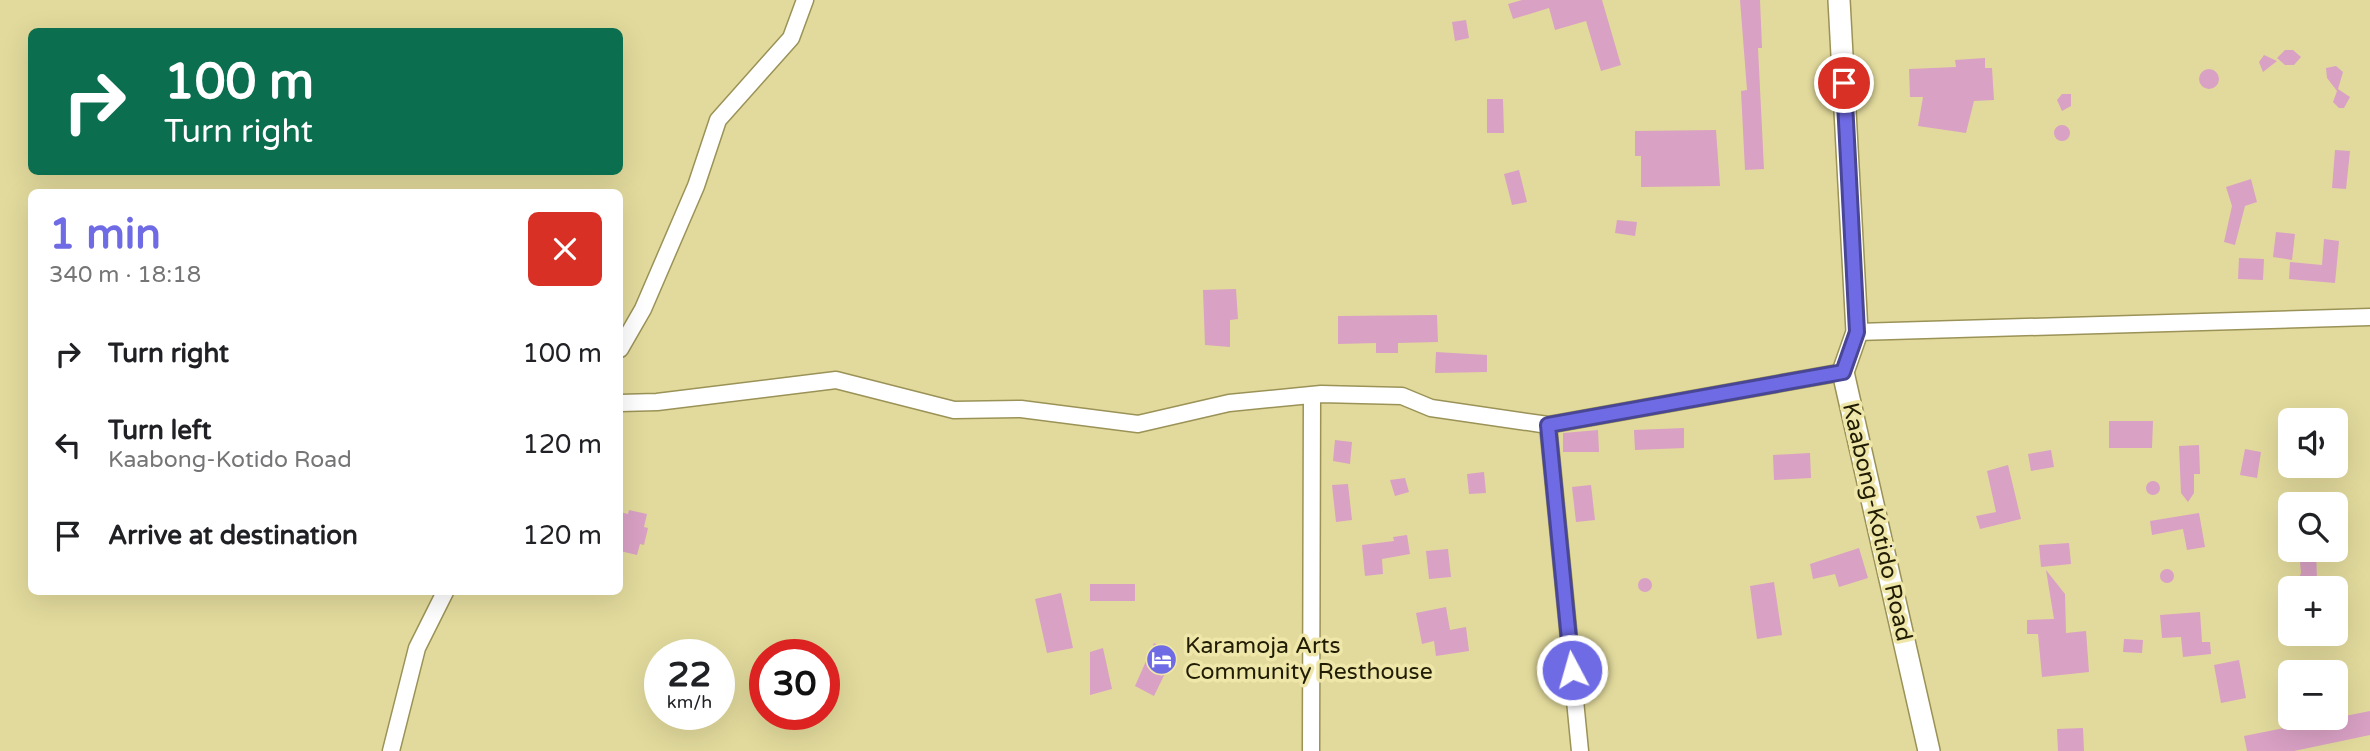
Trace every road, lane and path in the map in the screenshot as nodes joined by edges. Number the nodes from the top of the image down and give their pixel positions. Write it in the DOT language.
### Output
graph roads {
  1 [pos="805,0"];
  2 [pos="1839,0"];
  3 [pos="2370,317"];
  4 [pos="1857,332"];
  5 [pos="623,344"];
  6 [pos="1843,372"];
  7 [pos="1312,395"];
  8 [pos="623,403"];
  9 [pos="1548,425"];
  10 [pos="444,595"];
  11 [pos="391,751"];
  12 [pos="1311,751"];
  13 [pos="1580,751"];
  14 [pos="1930,751"];
  1 -- 5 [label="street"];
  2 -- 4 [label="main road, Kaabong-Kotido Road"];
  3 -- 4 [label="street"];
  4 -- 6 [label="main road, Kaabong-Kotido Road"];
  6 -- 9 [label="street"];
  6 -- 14 [label="main road, Kaabong-Kotido Road"];
  7 -- 8 [label="street"];
  7 -- 9 [label="street"];
  7 -- 12 [label="street"];
  9 -- 13 [label="street"];
  10 -- 11 [label="street"];
}
